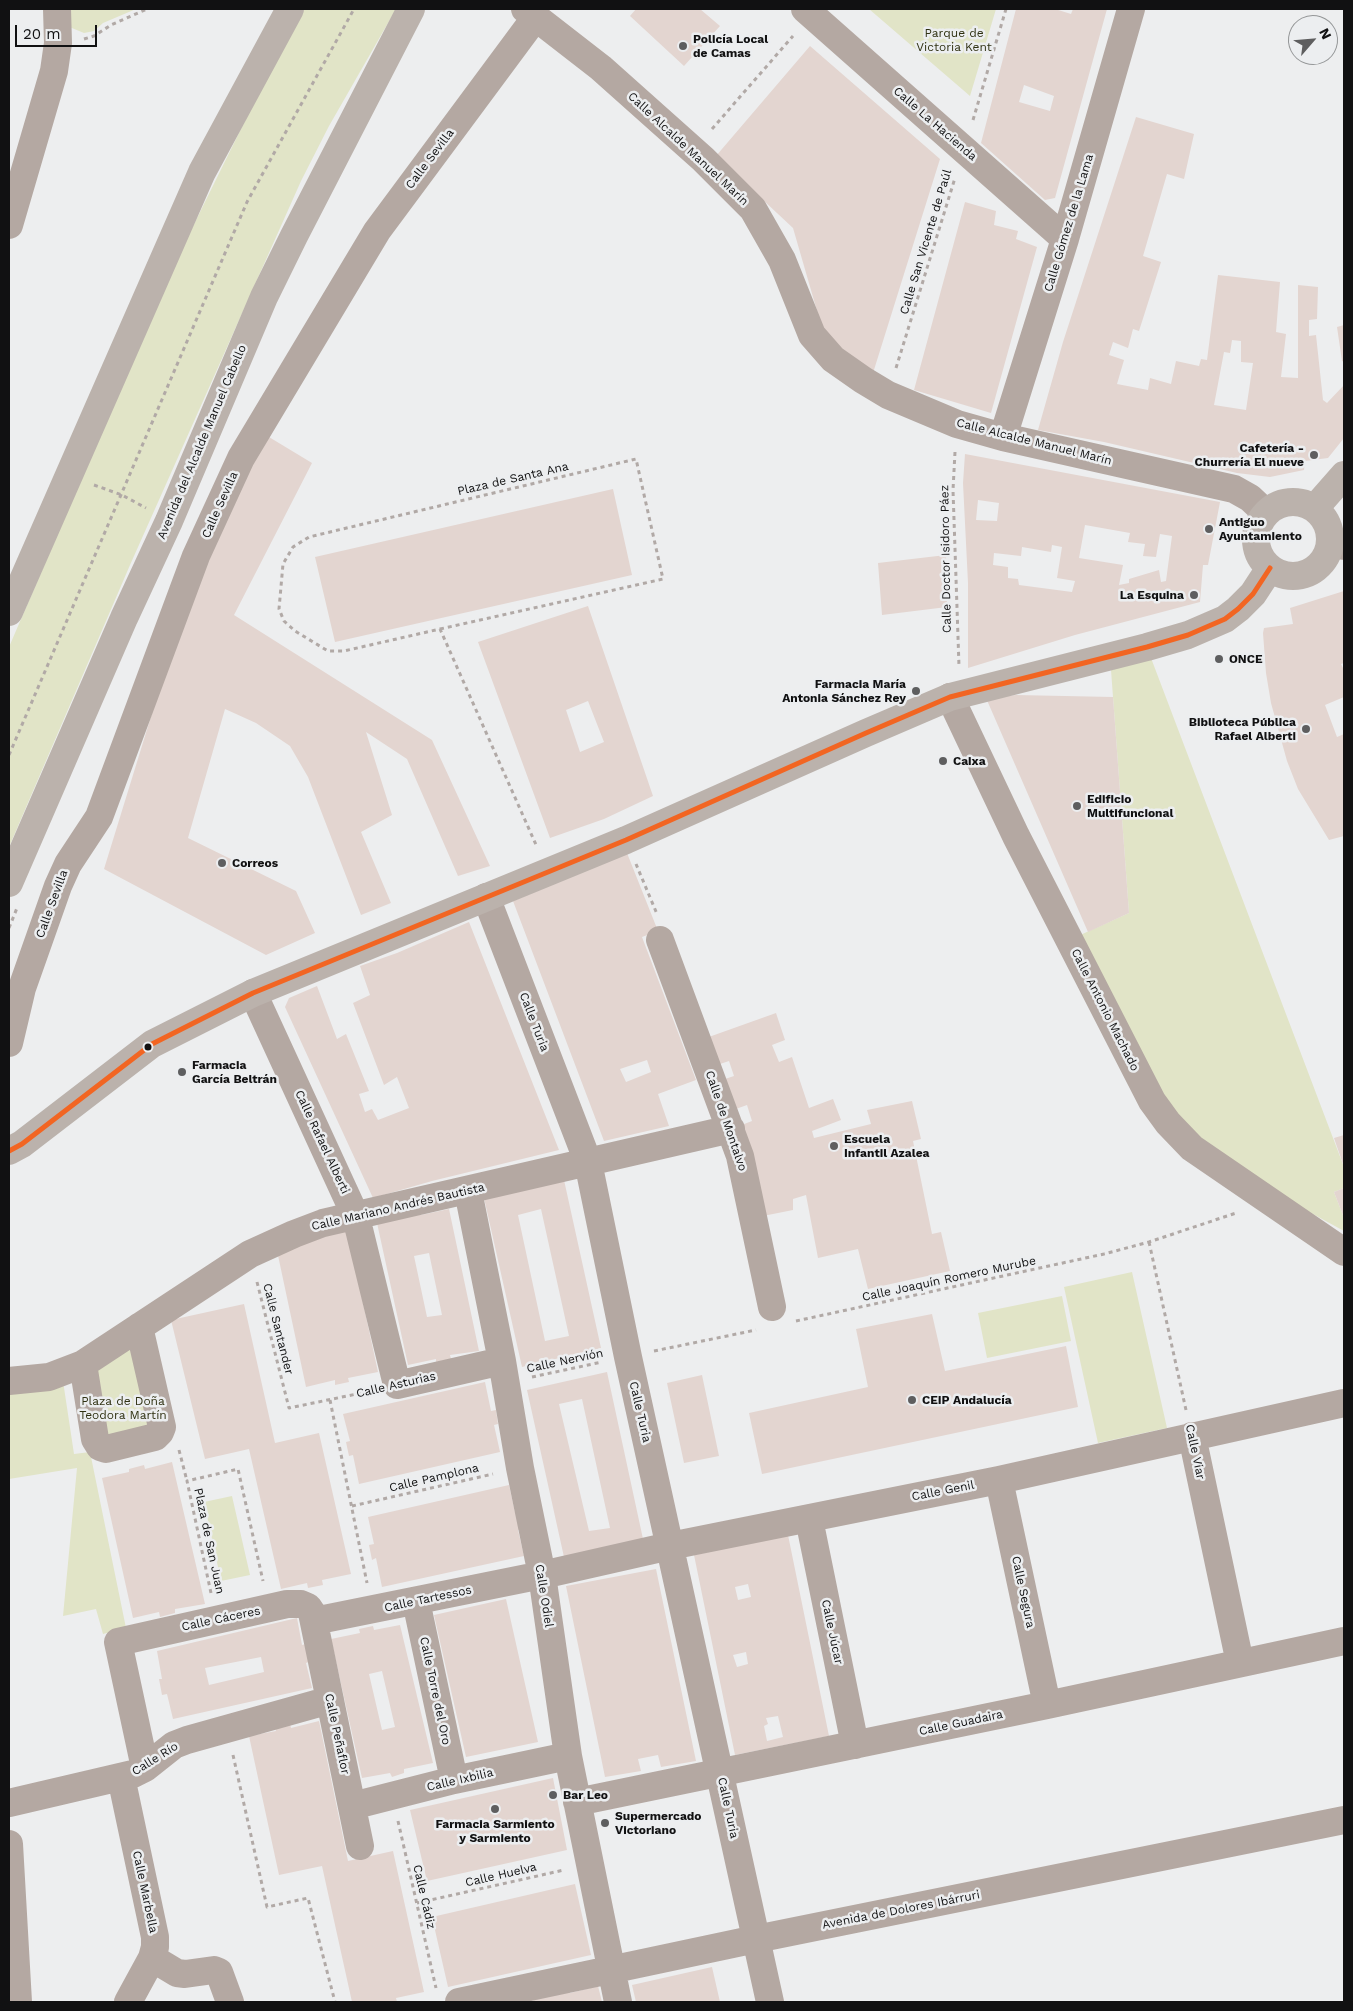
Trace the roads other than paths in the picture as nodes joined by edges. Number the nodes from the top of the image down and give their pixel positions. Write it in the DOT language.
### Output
graph roads {
  1 [pos="290,9"];
  2 [pos="411,9"];
  3 [pos="1131,9"];
  4 [pos="809,12"];
  5 [pos="530,14"];
  6 [pos="54,17"];
  7 [pos="9,225"];
  8 [pos="1065,238"];
  9 [pos="1003,437"];
  10 [pos="1344,475"];
  11 [pos="1314,508"];
  12 [pos="1266,513"];
  13 [pos="1337,545"];
  14 [pos="1270,568"];
  15 [pos="9,612"];
  16 [pos="956,695"];
  17 [pos="9,883"];
  18 [pos="486,897"];
  19 [pos="660,940"];
  20 [pos="253,993"];
  21 [pos="9,1043"];
  22 [pos="731,1129"];
  23 [pos="9,1151"];
  24 [pos="588,1162"];
  25 [pos="468,1191"];
  26 [pos="356,1217"];
  27 [pos="1344,1252"];
  28 [pos="772,1307"];
  29 [pos="139,1327"];
  30 [pos="83,1364"];
  31 [pos="504,1372"];
  32 [pos="9,1381"];
  33 [pos="397,1385"];
  34 [pos="1344,1403"];
  35 [pos="1192,1436"];
  36 [pos="999,1480"];
  37 [pos="808,1519"];
  38 [pos="670,1546"];
  39 [pos="542,1575"];
  40 [pos="416,1601"];
  41 [pos="314,1621"];
  42 [pos="1344,1640"];
  43 [pos="118,1642"];
  44 [pos="1240,1663"];
  45 [pos="330,1700"];
  46 [pos="1047,1705"];
  47 [pos="855,1744"];
  48 [pos="568,1756"];
  49 [pos="133,1772"];
  50 [pos="720,1772"];
  51 [pos="454,1780"];
  52 [pos="577,1802"];
  53 [pos="9,1803"];
  54 [pos="352,1806"];
  55 [pos="1344,1820"];
  56 [pos="9,1844"];
  57 [pos="360,1846"];
  58 [pos="756,1939"];
  59 [pos="152,1958"];
  60 [pos="612,1970"];
  61 [pos="448,1998"];
  62 [pos="18,2002"];
  63 [pos="128,2002"];
  64 [pos="230,2002"];
  65 [pos="618,2002"];
  66 [pos="770,2002"];
  1 -- 15 [label="street"];
  2 -- 17 [label="street, Avenida del Alcalde Manuel Cabello"];
  3 -- 8 [label="street, Calle Gómez de la Lama"];
  4 -- 8 [label="street, Calle La Hacienda"];
  5 -- 9 [label="street, Calle Alcalde Manuel Marín"];
  5 -- 21 [label="street, Calle Sevilla"];
  6 -- 7 [label="street"];
  8 -- 9 [label="street, Calle Gómez de la Lama"];
  9 -- 12 [label="street, Calle Alcalde Manuel Marín"];
  10 -- 11 [label="street"];
  11 -- 12 [label="street"];
  11 -- 13 [label="street"];
  12 -- 14 [label="street"];
  13 -- 14 [label="street"];
  14 -- 16 [label="street"];
  16 -- 18 [label="street"];
  16 -- 27 [label="street, Calle Antonio Machado"];
  18 -- 20 [label="street"];
  18 -- 24 [label="street, Calle Turia"];
  19 -- 22 [label="street, Calle de Montalvo"];
  20 -- 23 [label="street"];
  20 -- 26 [label="street, Calle Rafael Alberti"];
  22 -- 24 [label="street, Calle Mariano Andrés Bautista"];
  22 -- 28 [label="street, Calle de Montalvo"];
  24 -- 25 [label="street, Calle Mariano Andrés Bautista"];
  24 -- 38 [label="street, Calle Turia"];
  25 -- 26 [label="street, Calle Mariano Andrés Bautista"];
  25 -- 31 [label="street, Calle Odiel"];
  26 -- 29 [label="street, Calle Mariano Andrés Bautista"];
  26 -- 33 [label="street, Calle Rafael Alberti"];
  29 -- 30 [label="street, Calle Mariano Andrés Bautista"];
  29 -- 30 [label="street"];
  30 -- 32 [label="street, Calle Mariano Andrés Bautista"];
  31 -- 33 [label="street, Calle Asturias"];
  31 -- 39 [label="street, Calle Odiel"];
  34 -- 35 [label="street, Calle Genil"];
  35 -- 36 [label="street, Calle Genil"];
  35 -- 44 [label="street, Calle Viar"];
  36 -- 37 [label="street, Calle Genil"];
  36 -- 46 [label="street, Calle Segura"];
  37 -- 38 [label="street, Calle Genil"];
  37 -- 47 [label="street, Calle Júcar"];
  38 -- 39 [label="street, Calle Genil"];
  38 -- 50 [label="street, Calle Turia"];
  39 -- 40 [label="street, Calle Tartessos"];
  39 -- 48 [label="street, Calle Odiel"];
  40 -- 41 [label="street, Calle Tartessos"];
  40 -- 51 [label="street, Calle Torre del Oro"];
  41 -- 43 [label="street, Calle Cáceres"];
  41 -- 45 [label="street, Calle Peñaflor"];
  42 -- 44 [label="street, Calle Guadaira"];
  43 -- 49 [label="street, Calle Marbella"];
  44 -- 46 [label="street, Calle Guadaira"];
  45 -- 49 [label="street, Calle Río"];
  45 -- 54 [label="street, Calle Peñaflor"];
  46 -- 47 [label="street, Calle Guadaira"];
  47 -- 50 [label="street, Calle Guadaira"];
  48 -- 51 [label="street, Calle Ixbilia"];
  48 -- 52 [label="street, Calle Odiel"];
  49 -- 53 [label="street, Calle Río"];
  49 -- 59 [label="street, Calle Marbella"];
  50 -- 52 [label="street, Calle Guadaira"];
  50 -- 58 [label="street, Calle Turia"];
  51 -- 54 [label="street, Calle Ixbilia"];
  52 -- 60 [label="street, Calle Odiel"];
  54 -- 57 [label="street, Calle Peñaflor"];
  55 -- 58 [label="street, Avenida de Dolores Ibárruri"];
  56 -- 62 [label="street"];
  58 -- 60 [label="street, Avenida de Dolores Ibárruri"];
  58 -- 66 [label="street, Calle Turia"];
  59 -- 63 [label="street, Calle Marbella"];
  59 -- 64 [label="street"];
  60 -- 61 [label="street, Avenida de Dolores Ibárruri"];
  60 -- 65 [label="street, Calle Odiel"];
}
